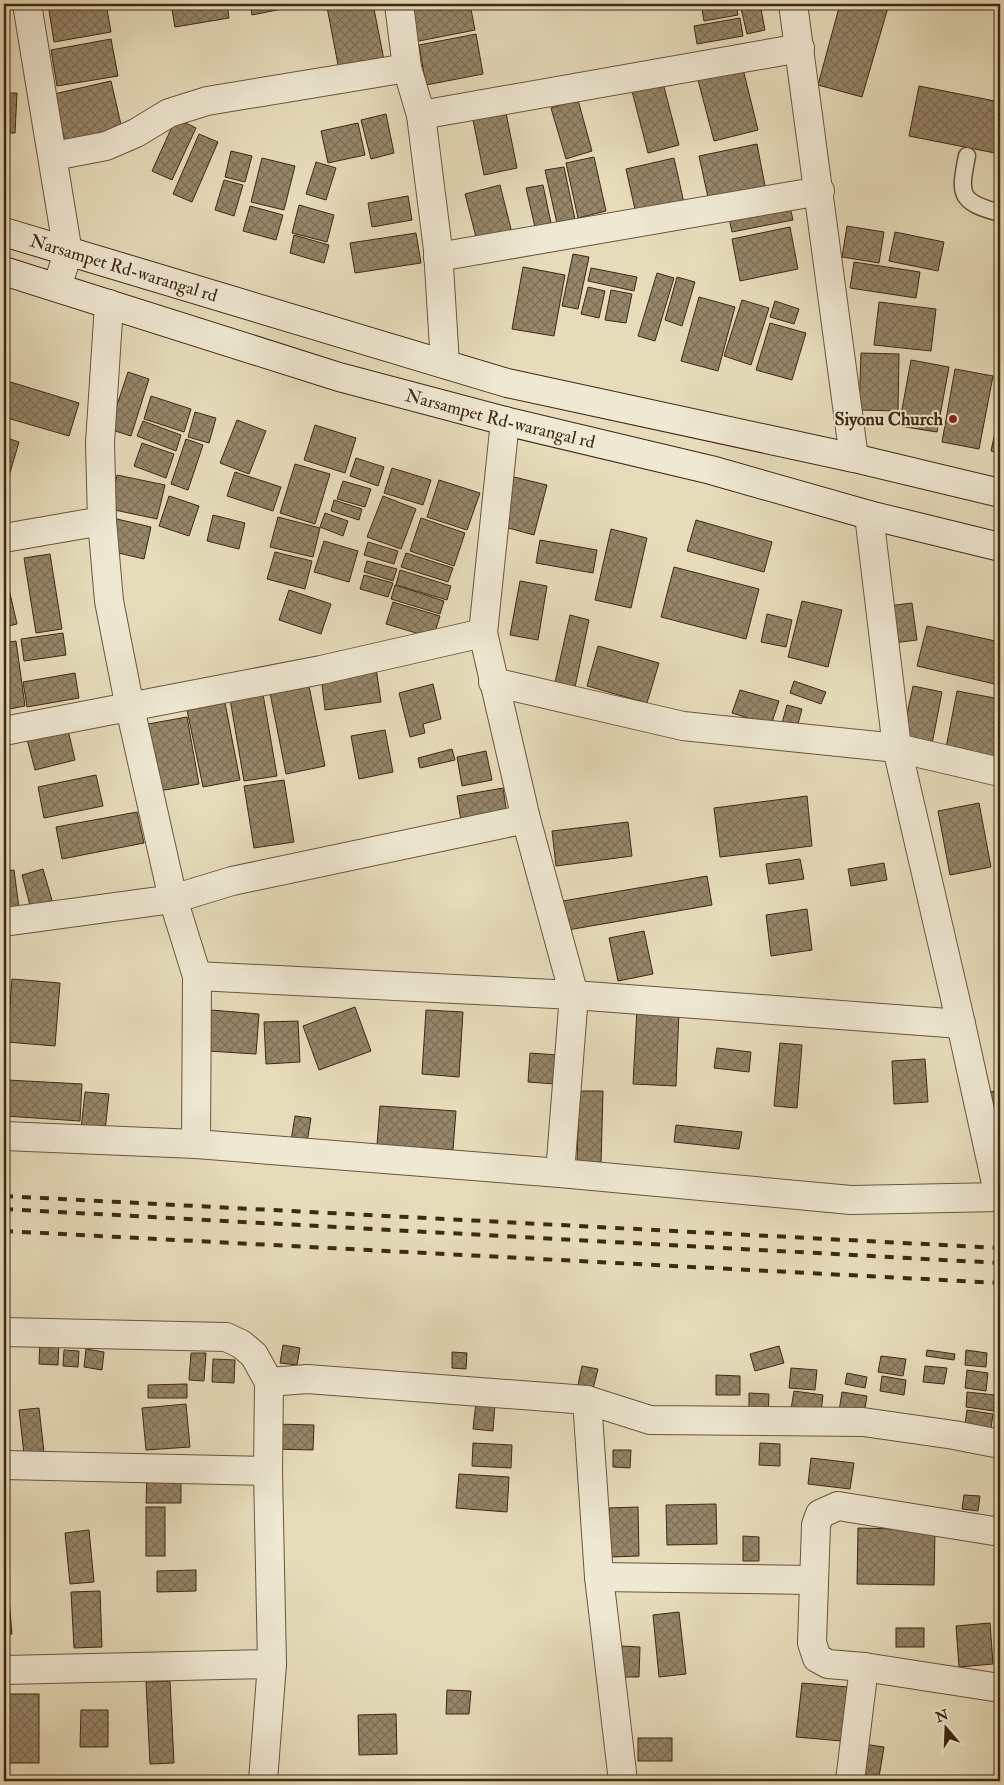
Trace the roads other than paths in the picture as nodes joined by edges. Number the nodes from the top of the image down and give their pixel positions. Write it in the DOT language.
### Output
graph roads {
  1 [pos="27,4"];
  2 [pos="399,4"];
  3 [pos="793,4"];
  4 [pos="800,48"];
  5 [pos="407,68"];
  6 [pos="421,115"];
  7 [pos="54,156"];
  8 [pos="967,156"];
  9 [pos="820,191"];
  10 [pos="1000,213"];
  11 [pos="4,232"];
  12 [pos="68,253"];
  13 [pos="438,257"];
  14 [pos="4,270"];
  15 [pos="57,287"];
  16 [pos="109,304"];
  17 [pos="445,364"];
  18 [pos="504,421"];
  19 [pos="854,458"];
  20 [pos="1000,493"];
  21 [pos="869,515"];
  22 [pos="102,521"];
  23 [pos="4,538"];
  24 [pos="1000,547"];
  25 [pos="482,633"];
  26 [pos="493,682"];
  27 [pos="130,708"];
  28 [pos="4,731"];
  29 [pos="897,748"];
  30 [pos="1000,772"];
  31 [pos="526,819"];
  32 [pos="173,899"];
  33 [pos="4,922"];
  34 [pos="197,976"];
  35 [pos="574,996"];
  36 [pos="961,1024"];
  37 [pos="4,1136"];
  38 [pos="196,1144"];
  39 [pos="560,1173"];
  40 [pos="1000,1197"];
  41 [pos="4,1332"];
  42 [pos="270,1382"];
  43 [pos="587,1400"];
  44 [pos="1000,1444"];
  45 [pos="4,1465"];
  46 [pos="268,1471"];
  47 [pos="1000,1532"];
  48 [pos="600,1577"];
  49 [pos="813,1580"];
  50 [pos="272,1664"];
  51 [pos="864,1667"];
  52 [pos="4,1670"];
  53 [pos="1000,1688"];
  54 [pos="263,1781"];
  55 [pos="623,1781"];
  56 [pos="850,1781"];
  1 -- 7 [label="street"];
  2 -- 5 [label="street"];
  3 -- 4 [label="street"];
  4 -- 6 [label="street"];
  4 -- 9 [label="street"];
  5 -- 6 [label="street"];
  5 -- 7 [label="street"];
  6 -- 13 [label="street"];
  7 -- 12 [label="street"];
  8 -- 10 [label="lane"];
  9 -- 13 [label="street"];
  9 -- 19 [label="street"];
  11 -- 12 [label="street, Narsampet Rd-warangal rd"];
  12 -- 15 [label="street"];
  12 -- 17 [label="street, Narsampet Rd-warangal rd"];
  13 -- 17 [label="street"];
  14 -- 15 [label="street, Narsampet Rd-warangal rd"];
  15 -- 16 [label="street, Narsampet Rd-warangal rd"];
  16 -- 18 [label="street, Narsampet Rd-warangal rd"];
  16 -- 22 [label="street"];
  17 -- 19 [label="street, Narsampet Rd-warangal rd"];
  18 -- 21 [label="street, Narsampet Rd-warangal rd"];
  18 -- 25 [label="street"];
  19 -- 20 [label="street, Narsampet Rd-warangal rd"];
  21 -- 24 [label="street, Narsampet Rd-warangal rd"];
  21 -- 29 [label="street"];
  22 -- 23 [label="street"];
  22 -- 27 [label="street"];
  25 -- 26 [label="street"];
  25 -- 27 [label="street"];
  26 -- 29 [label="street"];
  26 -- 31 [label="street"];
  27 -- 28 [label="street"];
  27 -- 32 [label="street"];
  29 -- 30 [label="street"];
  29 -- 36 [label="street"];
  31 -- 32 [label="street"];
  31 -- 35 [label="street"];
  32 -- 33 [label="street"];
  32 -- 34 [label="street"];
  34 -- 35 [label="street"];
  34 -- 38 [label="street"];
  35 -- 36 [label="street"];
  35 -- 39 [label="street"];
  36 -- 40 [label="street"];
  37 -- 38 [label="street"];
  38 -- 39 [label="street"];
  39 -- 40 [label="street"];
  41 -- 42 [label="street"];
  42 -- 43 [label="street"];
  42 -- 46 [label="street"];
  43 -- 44 [label="street"];
  43 -- 48 [label="street"];
  45 -- 46 [label="street"];
  46 -- 50 [label="street"];
  47 -- 49 [label="street"];
  48 -- 49 [label="street"];
  48 -- 55 [label="street"];
  49 -- 51 [label="street"];
  50 -- 52 [label="street"];
  50 -- 54 [label="street"];
  51 -- 53 [label="street"];
  51 -- 56 [label="street"];
}
